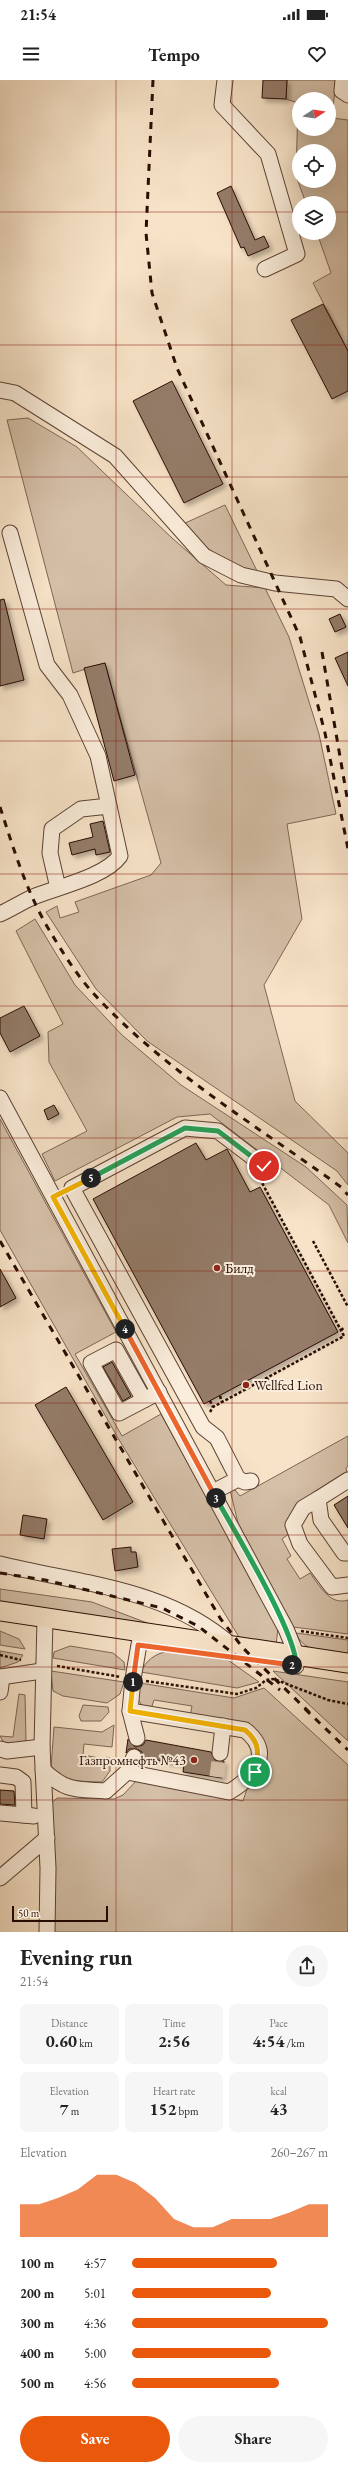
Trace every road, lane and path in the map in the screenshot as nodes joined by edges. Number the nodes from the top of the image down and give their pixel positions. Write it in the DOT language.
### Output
graph roads {
  1 [pos="225,80"];
  2 [pos="343,80"];
  3 [pos="348,96"];
  4 [pos="264,269"];
  5 [pos="0,390"];
  6 [pos="10,533"];
  7 [pos="348,599"];
  8 [pos="109,806"];
  9 [pos="58,888"];
  10 [pos="0,914"];
  11 [pos="0,1098"];
  12 [pos="261,1170"];
  13 [pos="72,1188"];
  14 [pos="53,1197"];
  15 [pos="313,1240"];
  16 [pos="301,1247"];
  17 [pos="298,1249"];
  18 [pos="348,1306"];
  19 [pos="345,1327"];
  20 [pos="341,1330"];
  21 [pos="267,1378"];
  22 [pos="272,1388"];
  23 [pos="159,1392"];
  24 [pos="220,1396"];
  25 [pos="144,1400"];
  26 [pos="210,1401"];
  27 [pos="222,1402"];
  28 [pos="213,1407"];
  29 [pos="207,1415"];
  30 [pos="348,1480"];
  31 [pos="213,1492"];
  32 [pos="318,1499"];
  33 [pos="347,1555"];
  34 [pos="0,1564"];
  35 [pos="348,1585"];
  36 [pos="0,1611"];
  37 [pos="0,1624"];
  38 [pos="44,1624"];
  39 [pos="286,1629"];
  40 [pos="348,1638"];
  41 [pos="140,1639"];
  42 [pos="232,1646"];
  43 [pos="0,1655"];
  44 [pos="297,1661"];
  45 [pos="348,1663"];
  46 [pos="43,1668"];
  47 [pos="348,1673"];
  48 [pos="133,1679"];
  49 [pos="1,1682"];
  50 [pos="348,1704"];
  51 [pos="130,1711"];
  52 [pos="223,1726"];
  53 [pos="137,1738"];
  54 [pos="42,1747"];
  55 [pos="0,1749"];
  56 [pos="220,1753"];
  57 [pos="134,1757"];
  58 [pos="43,1770"];
  59 [pos="127,1772"];
  60 [pos="0,1775"];
  61 [pos="0,1813"];
  62 [pos="24,1815"];
  63 [pos="45,1816"];
  64 [pos="47,1838"];
  65 [pos="0,1878"];
  66 [pos="47,1932"];
  1 -- 4 [label="lane"];
  2 -- 3 [label="lane"];
  5 -- 7 [label="lane"];
  6 -- 8 [label="lane"];
  8 -- 9 [label="lane"];
  8 -- 9 [label="lane"];
  9 -- 10 [label="lane"];
  11 -- 14 [label="lane"];
  12 -- 13 [label="lane"];
  12 -- 17 [label="path"];
  13 -- 14 [label="lane"];
  13 -- 31 [label="lane"];
  14 -- 23 [label="lane"];
  15 -- 18 [label="path"];
  16 -- 17 [label="path"];
  17 -- 20 [label="path"];
  19 -- 20 [label="path"];
  20 -- 21 [label="path"];
  21 -- 22 [label="path"];
  21 -- 27 [label="path"];
  23 -- 25 [label="lane"];
  23 -- 31 [label="lane"];
  24 -- 27 [label="path"];
  26 -- 28 [label="path"];
  27 -- 28 [label="path"];
  28 -- 29 [label="path"];
  30 -- 32 [label="lane"];
  31 -- 39 [label="lane"];
  32 -- 33 [label="lane"];
  32 -- 35 [label="lane"];
  34 -- 42 [label="lane"];
  36 -- 38 [label="main road"];
  37 -- 38 [label="main road"];
  38 -- 41 [label="main road"];
  38 -- 46 [label="lane"];
  39 -- 40 [label="path"];
  39 -- 44 [label="lane"];
  41 -- 42 [label="main road"];
  41 -- 44 [label="main road"];
  41 -- 48 [label="lane"];
  42 -- 44 [label="main road"];
  43 -- 46 [label="path"];
  44 -- 45 [label="main road"];
  44 -- 47 [label="main road"];
  46 -- 48 [label="path"];
  46 -- 49 [label="lane"];
  46 -- 54 [label="lane"];
  48 -- 50 [label="path"];
  48 -- 51 [label="lane"];
  51 -- 52 [label="lane"];
  51 -- 53 [label="lane"];
  52 -- 56 [label="lane"];
  52 -- 59 [label="lane"];
  54 -- 55 [label="lane"];
  54 -- 58 [label="lane"];
  57 -- 59 [label="lane"];
  58 -- 59 [label="lane"];
  58 -- 63 [label="lane"];
  60 -- 62 [label="lane"];
  61 -- 62 [label="lane"];
  62 -- 63 [label="lane"];
  63 -- 64 [label="lane"];
  64 -- 65 [label="lane"];
  64 -- 66 [label="lane"];
}
